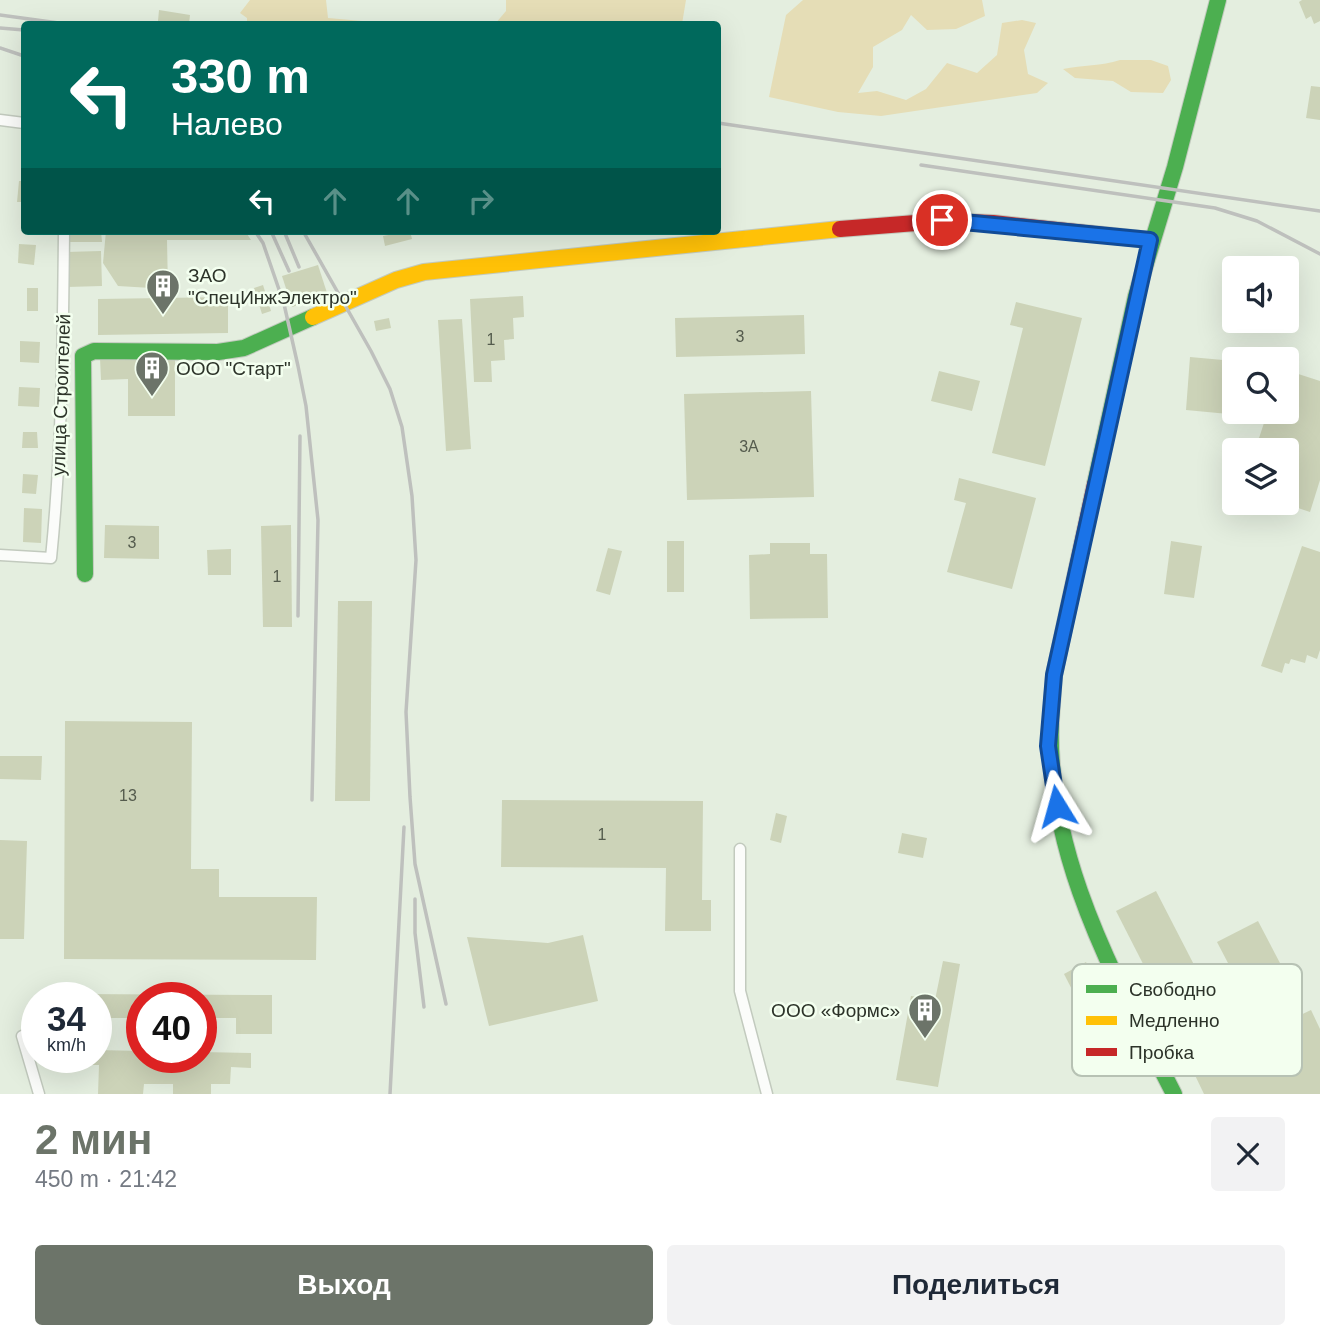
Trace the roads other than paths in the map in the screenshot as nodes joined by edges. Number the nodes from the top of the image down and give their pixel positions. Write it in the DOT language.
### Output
graph roads {
  1 [pos="1217,0"];
  2 [pos="0,120"];
  3 [pos="21,122"];
  4 [pos="64,235"];
  5 [pos="1150,240"];
  6 [pos="0,555"];
  7 [pos="85,574"];
  8 [pos="740,849"];
  9 [pos="1109,964"];
  10 [pos="33,1073"];
  11 [pos="1165,1076"];
  12 [pos="39,1094"];
  13 [pos="767,1094"];
  14 [pos="1174,1094"];
  1 -- 5 [label="street"];
  2 -- 3 [label="street"];
  4 -- 6 [label="street, улица Строителей"];
  5 -- 7 [label="street"];
  5 -- 9 [label="street"];
  8 -- 13 [label="street"];
  10 -- 12 [label="street"];
  11 -- 14 [label="street"];
}
